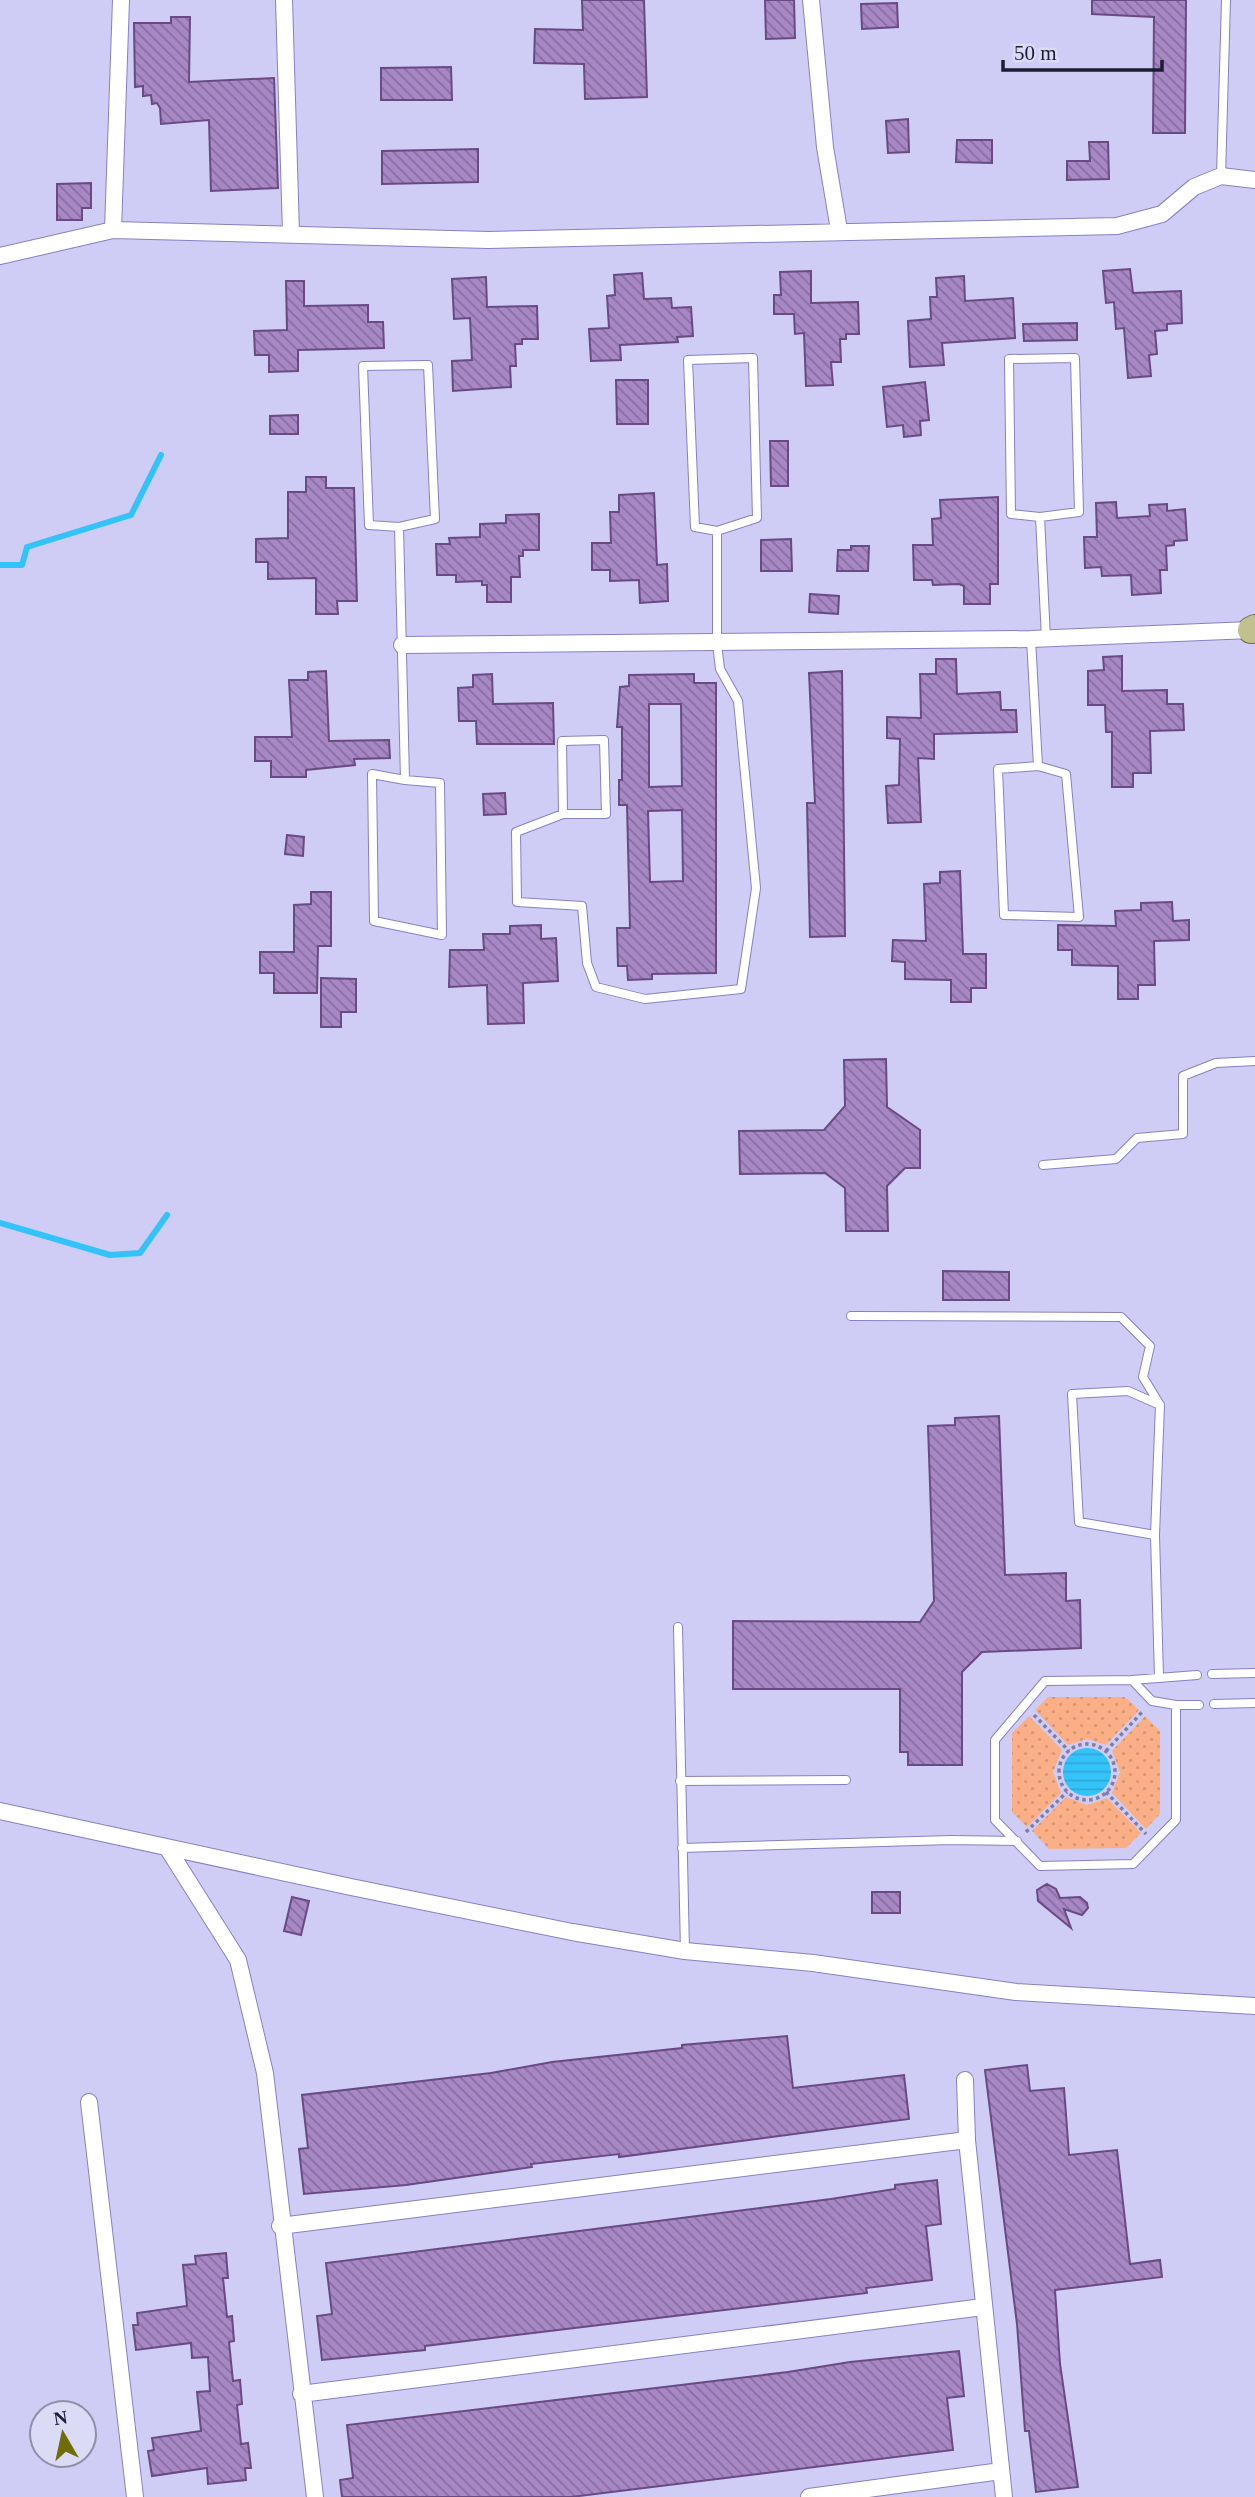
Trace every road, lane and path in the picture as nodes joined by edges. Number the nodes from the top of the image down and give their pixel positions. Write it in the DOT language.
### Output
graph roads {
  1 [pos="121,0"];
  2 [pos="284,0"];
  3 [pos="811,0"];
  4 [pos="1226,0"];
  5 [pos="1221,176"];
  6 [pos="1255,180"];
  7 [pos="113,230"];
  8 [pos="839,230"];
  9 [pos="290,233"];
  10 [pos="0,256"];
  11 [pos="1040,517"];
  12 [pos="399,527"];
  13 [pos="717,531"];
  14 [pos="1254,629"];
  15 [pos="1038,639"];
  16 [pos="402,645"];
  17 [pos="717,645"];
  18 [pos="1038,766"];
  19 [pos="405,780"];
  20 [pos="563,814"];
  21 [pos="1255,1061"];
  22 [pos="1043,1165"];
  23 [pos="850,1316"];
  24 [pos="1160,1405"];
  25 [pos="1155,1535"];
  26 [pos="678,1627"];
  27 [pos="1255,1673"];
  28 [pos="1212,1674"];
  29 [pos="1197,1675"];
  30 [pos="1159,1677"];
  31 [pos="1132,1679"];
  32 [pos="1153,1701"];
  33 [pos="1023,1703"];
  34 [pos="1255,1703"];
  35 [pos="1214,1704"];
  36 [pos="1176,1705"];
  37 [pos="1199,1705"];
  38 [pos="1069,1751"];
  39 [pos="1105,1752"];
  40 [pos="846,1780"];
  41 [pos="680,1781"];
  42 [pos="1067,1792"];
  43 [pos="1106,1792"];
  44 [pos="0,1811"];
  45 [pos="1017,1841"];
  46 [pos="1154,1842"];
  47 [pos="682,1848"];
  48 [pos="168,1849"];
  49 [pos="685,1951"];
  50 [pos="1255,2006"];
  51 [pos="965,2080"];
  52 [pos="89,2102"];
  53 [pos="967,2140"];
  54 [pos="280,2226"];
  55 [pos="983,2307"];
  56 [pos="301,2395"];
  57 [pos="1001,2471"];
  58 [pos="135,2497"];
  59 [pos="315,2497"];
  60 [pos="809,2497"];
  61 [pos="1004,2497"];
  1 -- 7 [label="street"];
  2 -- 9 [label="street"];
  3 -- 8 [label="street"];
  4 -- 5 [label="lane"];
  5 -- 6 [label="street"];
  5 -- 8 [label="street"];
  7 -- 9 [label="street"];
  7 -- 10 [label="street"];
  8 -- 9 [label="street"];
  11 -- 11 [label="lane"];
  11 -- 15 [label="lane"];
  12 -- 12 [label="lane"];
  12 -- 16 [label="lane"];
  13 -- 13 [label="lane"];
  13 -- 17 [label="lane"];
  14 -- 15 [label="street"];
  15 -- 17 [label="street"];
  15 -- 18 [label="lane"];
  16 -- 17 [label="street"];
  16 -- 19 [label="lane"];
  17 -- 20 [label="lane"];
  18 -- 18 [label="lane"];
  19 -- 19 [label="lane"];
  20 -- 20 [label="lane"];
  21 -- 22 [label="lane"];
  23 -- 24 [label="lane"];
  24 -- 25 [label="lane"];
  24 -- 25 [label="lane"];
  25 -- 30 [label="lane"];
  26 -- 41 [label="lane"];
  27 -- 28 [label="lane"];
  29 -- 30 [label="lane"];
  30 -- 31 [label="lane"];
  31 -- 32 [label="lane"];
  31 -- 33 [label="lane"];
  32 -- 36 [label="lane"];
  32 -- 39 [label="path"];
  33 -- 38 [label="path"];
  33 -- 45 [label="lane"];
  34 -- 35 [label="lane"];
  36 -- 37 [label="lane"];
  36 -- 46 [label="lane"];
  38 -- 39 [label="path"];
  38 -- 42 [label="path"];
  39 -- 43 [label="path"];
  40 -- 41 [label="lane"];
  41 -- 47 [label="lane"];
  42 -- 43 [label="path"];
  42 -- 45 [label="path"];
  43 -- 46 [label="path"];
  44 -- 48 [label="street"];
  45 -- 46 [label="lane"];
  45 -- 47 [label="lane"];
  47 -- 49 [label="lane"];
  48 -- 49 [label="street"];
  48 -- 54 [label="street"];
  49 -- 50 [label="street"];
  51 -- 53 [label="street"];
  52 -- 58 [label="street"];
  53 -- 54 [label="street"];
  53 -- 55 [label="street"];
  54 -- 56 [label="street"];
  55 -- 56 [label="street"];
  55 -- 57 [label="street"];
  56 -- 59 [label="street"];
  57 -- 60 [label="street"];
  57 -- 61 [label="street"];
}
